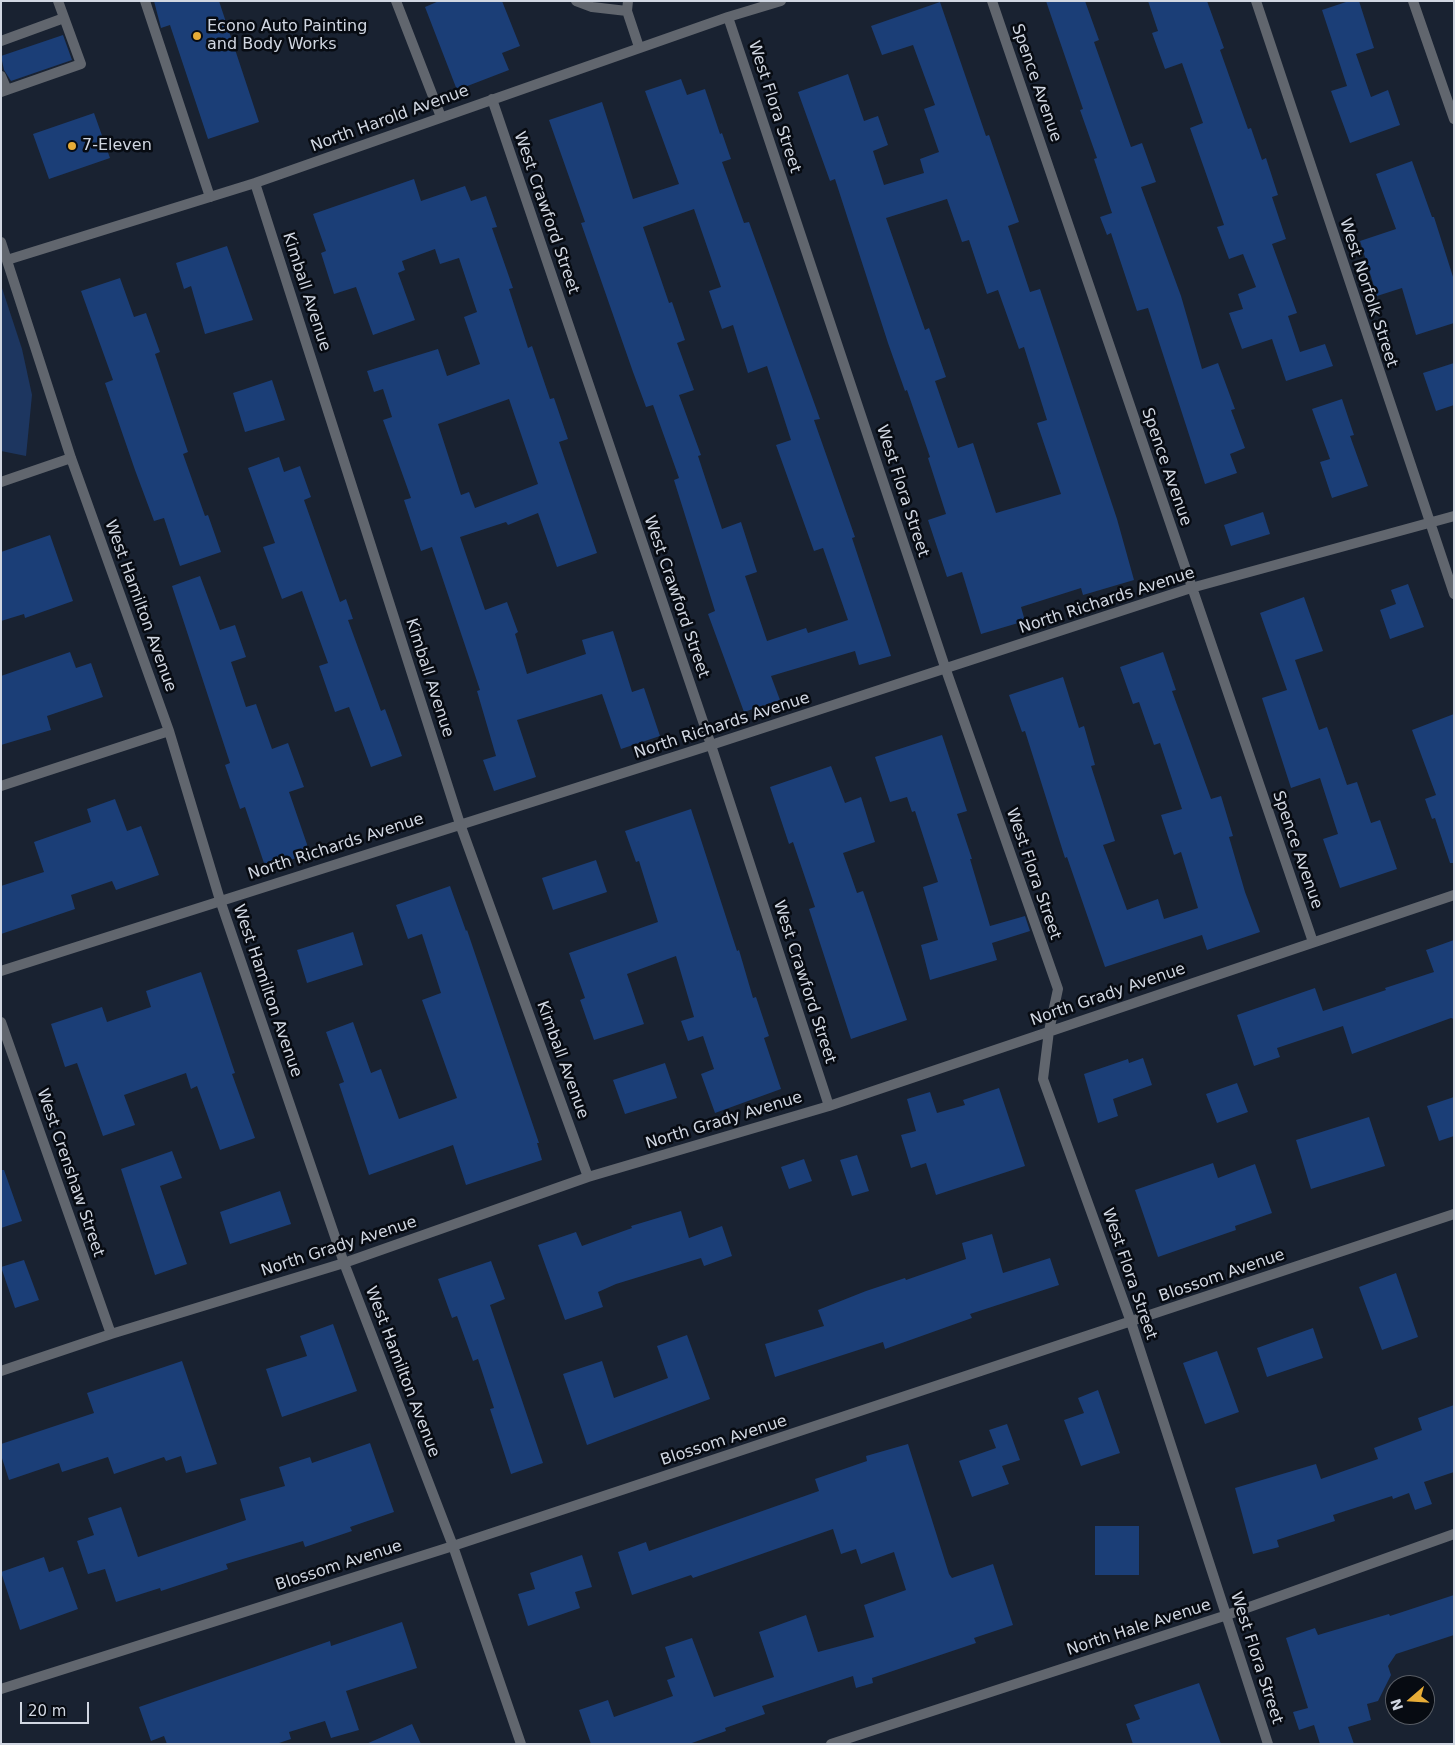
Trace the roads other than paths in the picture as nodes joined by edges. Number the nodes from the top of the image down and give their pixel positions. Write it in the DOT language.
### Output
graph roads {
  1 [pos="58,1"];
  2 [pos="145,1"];
  3 [pos="396,1"];
  4 [pos="576,1"];
  5 [pos="781,1"];
  6 [pos="992,1"];
  7 [pos="1256,1"];
  8 [pos="1412,1"];
  9 [pos="628,6"];
  10 [pos="728,16"];
  11 [pos="64,18"];
  12 [pos="2,40"];
  13 [pos="639,48"];
  14 [pos="1,76"];
  15 [pos="4,91"];
  16 [pos="492,99"];
  17 [pos="441,117"];
  18 [pos="1454,120"];
  19 [pos="255,183"];
  20 [pos="210,197"];
  21 [pos="1,242"];
  22 [pos="7,260"];
  23 [pos="71,458"];
  24 [pos="1,482"];
  25 [pos="1454,516"];
  26 [pos="1429,524"];
  27 [pos="1191,588"];
  28 [pos="1454,594"];
  29 [pos="946,670"];
  30 [pos="169,731"];
  31 [pos="711,745"];
  32 [pos="1,786"];
  33 [pos="460,824"];
  34 [pos="1454,895"];
  35 [pos="220,900"];
  36 [pos="1313,942"];
  37 [pos="1,971"];
  38 [pos="1,1022"];
  39 [pos="1049,1031"];
  40 [pos="829,1106"];
  41 [pos="588,1177"];
  42 [pos="1454,1214"];
  43 [pos="344,1262"];
  44 [pos="1131,1322"];
  45 [pos="111,1334"];
  46 [pos="1,1371"];
  47 [pos="1454,1534"];
  48 [pos="453,1546"];
  49 [pos="1227,1615"];
  50 [pos="1,1689"];
  51 [pos="521,1744"];
  52 [pos="831,1744"];
  53 [pos="1268,1744"];
  1 -- 11 [label="street"];
  2 -- 20 [label="street"];
  3 -- 17 [label="street"];
  4 -- 9 [label="street"];
  5 -- 10 [label="street, North Harold Avenue"];
  6 -- 27 [label="street, Spence Avenue"];
  7 -- 26 [label="street, West Norfolk Street"];
  8 -- 18 [label="street"];
  9 -- 13 [label="street"];
  10 -- 13 [label="street, North Harold Avenue"];
  10 -- 29 [label="street, West Flora Street"];
  11 -- 12 [label="street"];
  11 -- 15 [label="street"];
  13 -- 16 [label="street, North Harold Avenue"];
  14 -- 15 [label="street"];
  16 -- 17 [label="street, North Harold Avenue"];
  16 -- 31 [label="street, West Crawford Street"];
  17 -- 19 [label="street, North Harold Avenue"];
  19 -- 20 [label="street, North Harold Avenue"];
  19 -- 33 [label="street, Kimball Avenue"];
  20 -- 22 [label="street, North Harold Avenue"];
  21 -- 22 [label="street, West Hamilton Avenue"];
  22 -- 23 [label="street, West Hamilton Avenue"];
  23 -- 24 [label="street"];
  23 -- 30 [label="street, West Hamilton Avenue"];
  25 -- 26 [label="street, North Richards Avenue"];
  26 -- 27 [label="street, North Richards Avenue"];
  26 -- 28 [label="street, West Norfolk Street"];
  27 -- 29 [label="street, North Richards Avenue"];
  27 -- 36 [label="street, Spence Avenue"];
  29 -- 31 [label="street, North Richards Avenue"];
  29 -- 39 [label="street, West Flora Street"];
  30 -- 32 [label="street"];
  30 -- 35 [label="street, West Hamilton Avenue"];
  31 -- 33 [label="street, North Richards Avenue"];
  31 -- 40 [label="street, West Crawford Street"];
  33 -- 35 [label="street, North Richards Avenue"];
  33 -- 41 [label="street, Kimball Avenue"];
  34 -- 36 [label="street, North Grady Avenue"];
  35 -- 37 [label="street, North Richards Avenue"];
  35 -- 43 [label="street, West Hamilton Avenue"];
  36 -- 39 [label="street, North Grady Avenue"];
  38 -- 45 [label="street, West Crenshaw Street"];
  39 -- 40 [label="street, North Grady Avenue"];
  39 -- 44 [label="street, West Flora Street"];
  40 -- 41 [label="street, North Grady Avenue"];
  41 -- 43 [label="street, North Grady Avenue"];
  42 -- 44 [label="street, Blossom Avenue"];
  43 -- 45 [label="street, North Grady Avenue"];
  43 -- 48 [label="street, West Hamilton Avenue"];
  44 -- 48 [label="street, Blossom Avenue"];
  44 -- 49 [label="street, West Flora Street"];
  45 -- 46 [label="street, North Grady Avenue"];
  47 -- 49 [label="street, North Hale Avenue"];
  48 -- 50 [label="street, Blossom Avenue"];
  48 -- 51 [label="street, West Hamilton Avenue"];
  49 -- 52 [label="street, North Hale Avenue"];
  49 -- 53 [label="street, West Flora Street"];
}
